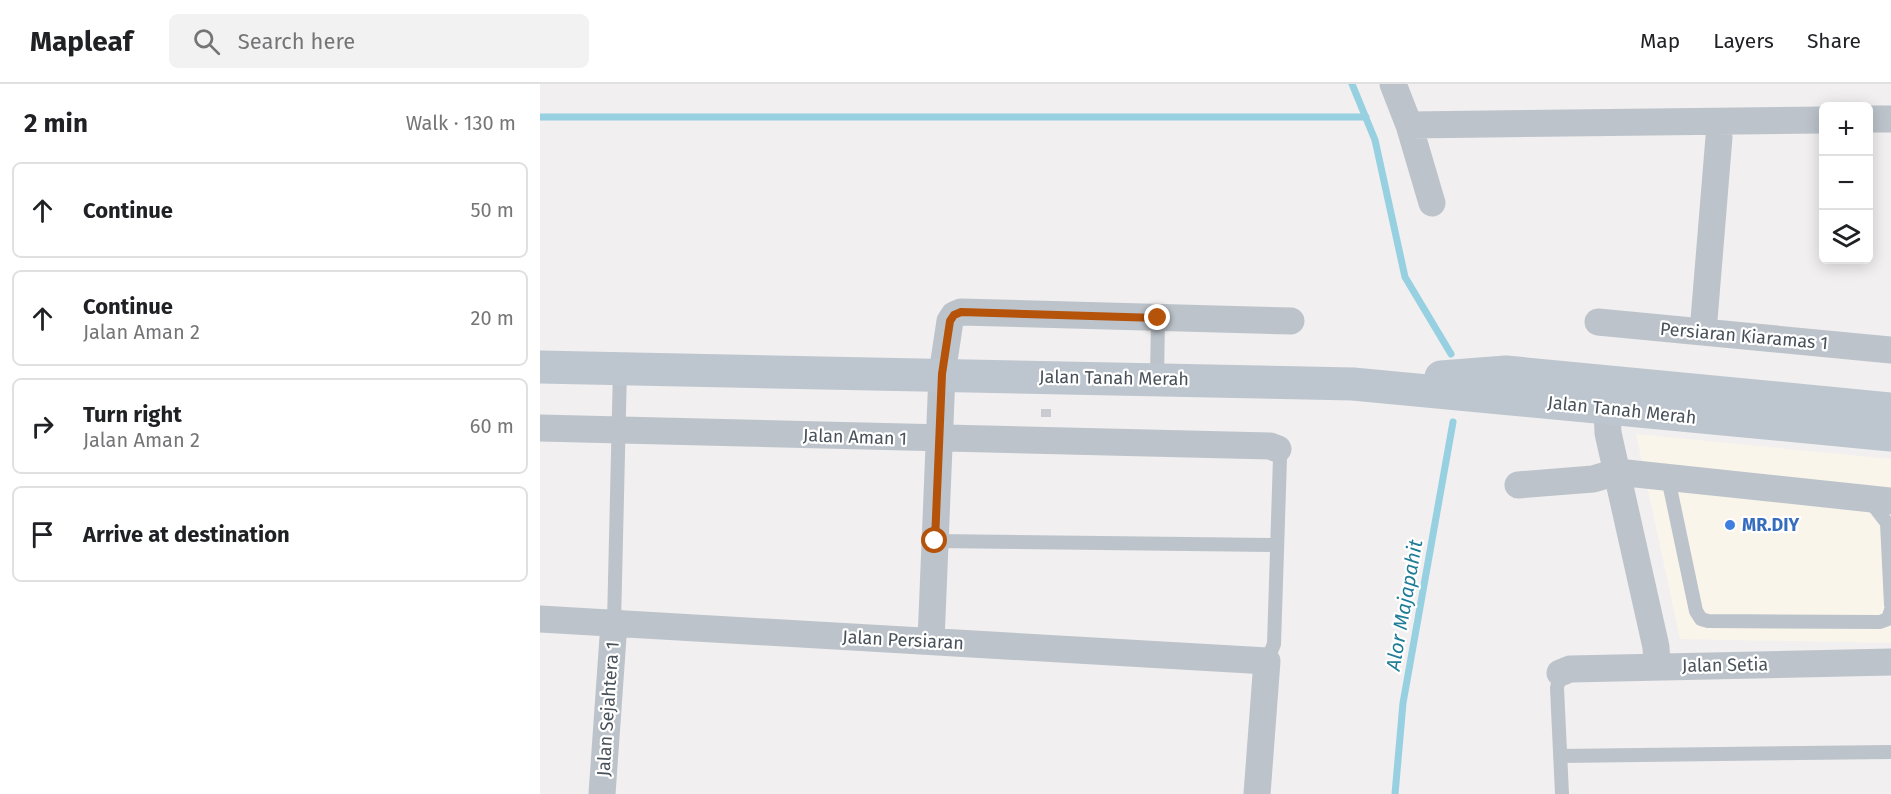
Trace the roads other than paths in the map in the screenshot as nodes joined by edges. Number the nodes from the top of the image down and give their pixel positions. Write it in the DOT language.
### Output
graph roads {
  1 [pos="1393,84"];
  2 [pos="1873,119"];
  3 [pos="1891,119"];
  4 [pos="1819,120"];
  5 [pos="1409,124"];
  6 [pos="1719,137"];
  7 [pos="1431,203"];
  8 [pos="1158,318"];
  9 [pos="1291,321"];
  10 [pos="1598,322"];
  11 [pos="1703,332"];
  12 [pos="1891,350"];
  13 [pos="540,367"];
  14 [pos="620,369"];
  15 [pos="942,374"];
  16 [pos="1157,379"];
  17 [pos="1353,384"];
  18 [pos="1607,409"];
  19 [pos="1891,410"];
  20 [pos="540,428"];
  21 [pos="620,429"];
  22 [pos="1891,435"];
  23 [pos="939,440"];
  24 [pos="1278,449"];
  25 [pos="1617,472"];
  26 [pos="1668,478"];
  27 [pos="1518,485"];
  28 [pos="1880,500"];
  29 [pos="935,541"];
  30 [pos="1277,544"];
  31 [pos="1891,606"];
  32 [pos="1891,610"];
  33 [pos="540,619"];
  34 [pos="614,623"];
  35 [pos="931,641"];
  36 [pos="1267,661"];
  37 [pos="1891,662"];
  38 [pos="1657,667"];
  39 [pos="1560,673"];
  40 [pos="1891,752"];
  41 [pos="1560,756"];
  42 [pos="602,794"];
  43 [pos="1257,794"];
  44 [pos="1562,794"];
  1 -- 5 [label="street"];
  2 -- 3 [label="street"];
  4 -- 5 [label="street"];
  5 -- 7 [label="street"];
  6 -- 11 [label="street"];
  8 -- 9 [label="street"];
  8 -- 15 [label="street"];
  8 -- 16 [label="lane"];
  10 -- 11 [label="street, Persiaran Kiaramas 1"];
  11 -- 12 [label="street, Persiaran Kiaramas 1"];
  13 -- 14 [label="main road, Jalan Tanah Merah"];
  14 -- 15 [label="main road, Jalan Tanah Merah"];
  14 -- 21 [label="lane"];
  15 -- 16 [label="main road, Jalan Tanah Merah"];
  15 -- 23 [label="street"];
  16 -- 17 [label="main road, Jalan Tanah Merah"];
  17 -- 18 [label="main road, Jalan Tanah Merah"];
  17 -- 19 [label="main road, Jalan Tanah Merah"];
  18 -- 22 [label="main road, Jalan Tanah Merah"];
  18 -- 25 [label="street"];
  20 -- 21 [label="street, Jalan Aman 1"];
  21 -- 23 [label="street, Jalan Aman 1"];
  21 -- 34 [label="lane"];
  23 -- 24 [label="street, Jalan Aman 1"];
  23 -- 29 [label="street"];
  24 -- 30 [label="lane"];
  25 -- 26 [label="street"];
  25 -- 27 [label="street"];
  25 -- 38 [label="street"];
  26 -- 28 [label="street"];
  26 -- 32 [label="lane"];
  28 -- 31 [label="lane"];
  29 -- 30 [label="lane"];
  29 -- 35 [label="street"];
  30 -- 36 [label="lane"];
  33 -- 34 [label="street, Jalan Persiaran"];
  34 -- 35 [label="street, Jalan Persiaran"];
  34 -- 42 [label="street, Jalan Sejahtera 1"];
  35 -- 36 [label="street, Jalan Persiaran"];
  36 -- 43 [label="street"];
  37 -- 38 [label="street, Jalan Setia"];
  38 -- 39 [label="street, Jalan Setia"];
  39 -- 41 [label="lane"];
  40 -- 41 [label="lane"];
  41 -- 44 [label="lane"];
}
